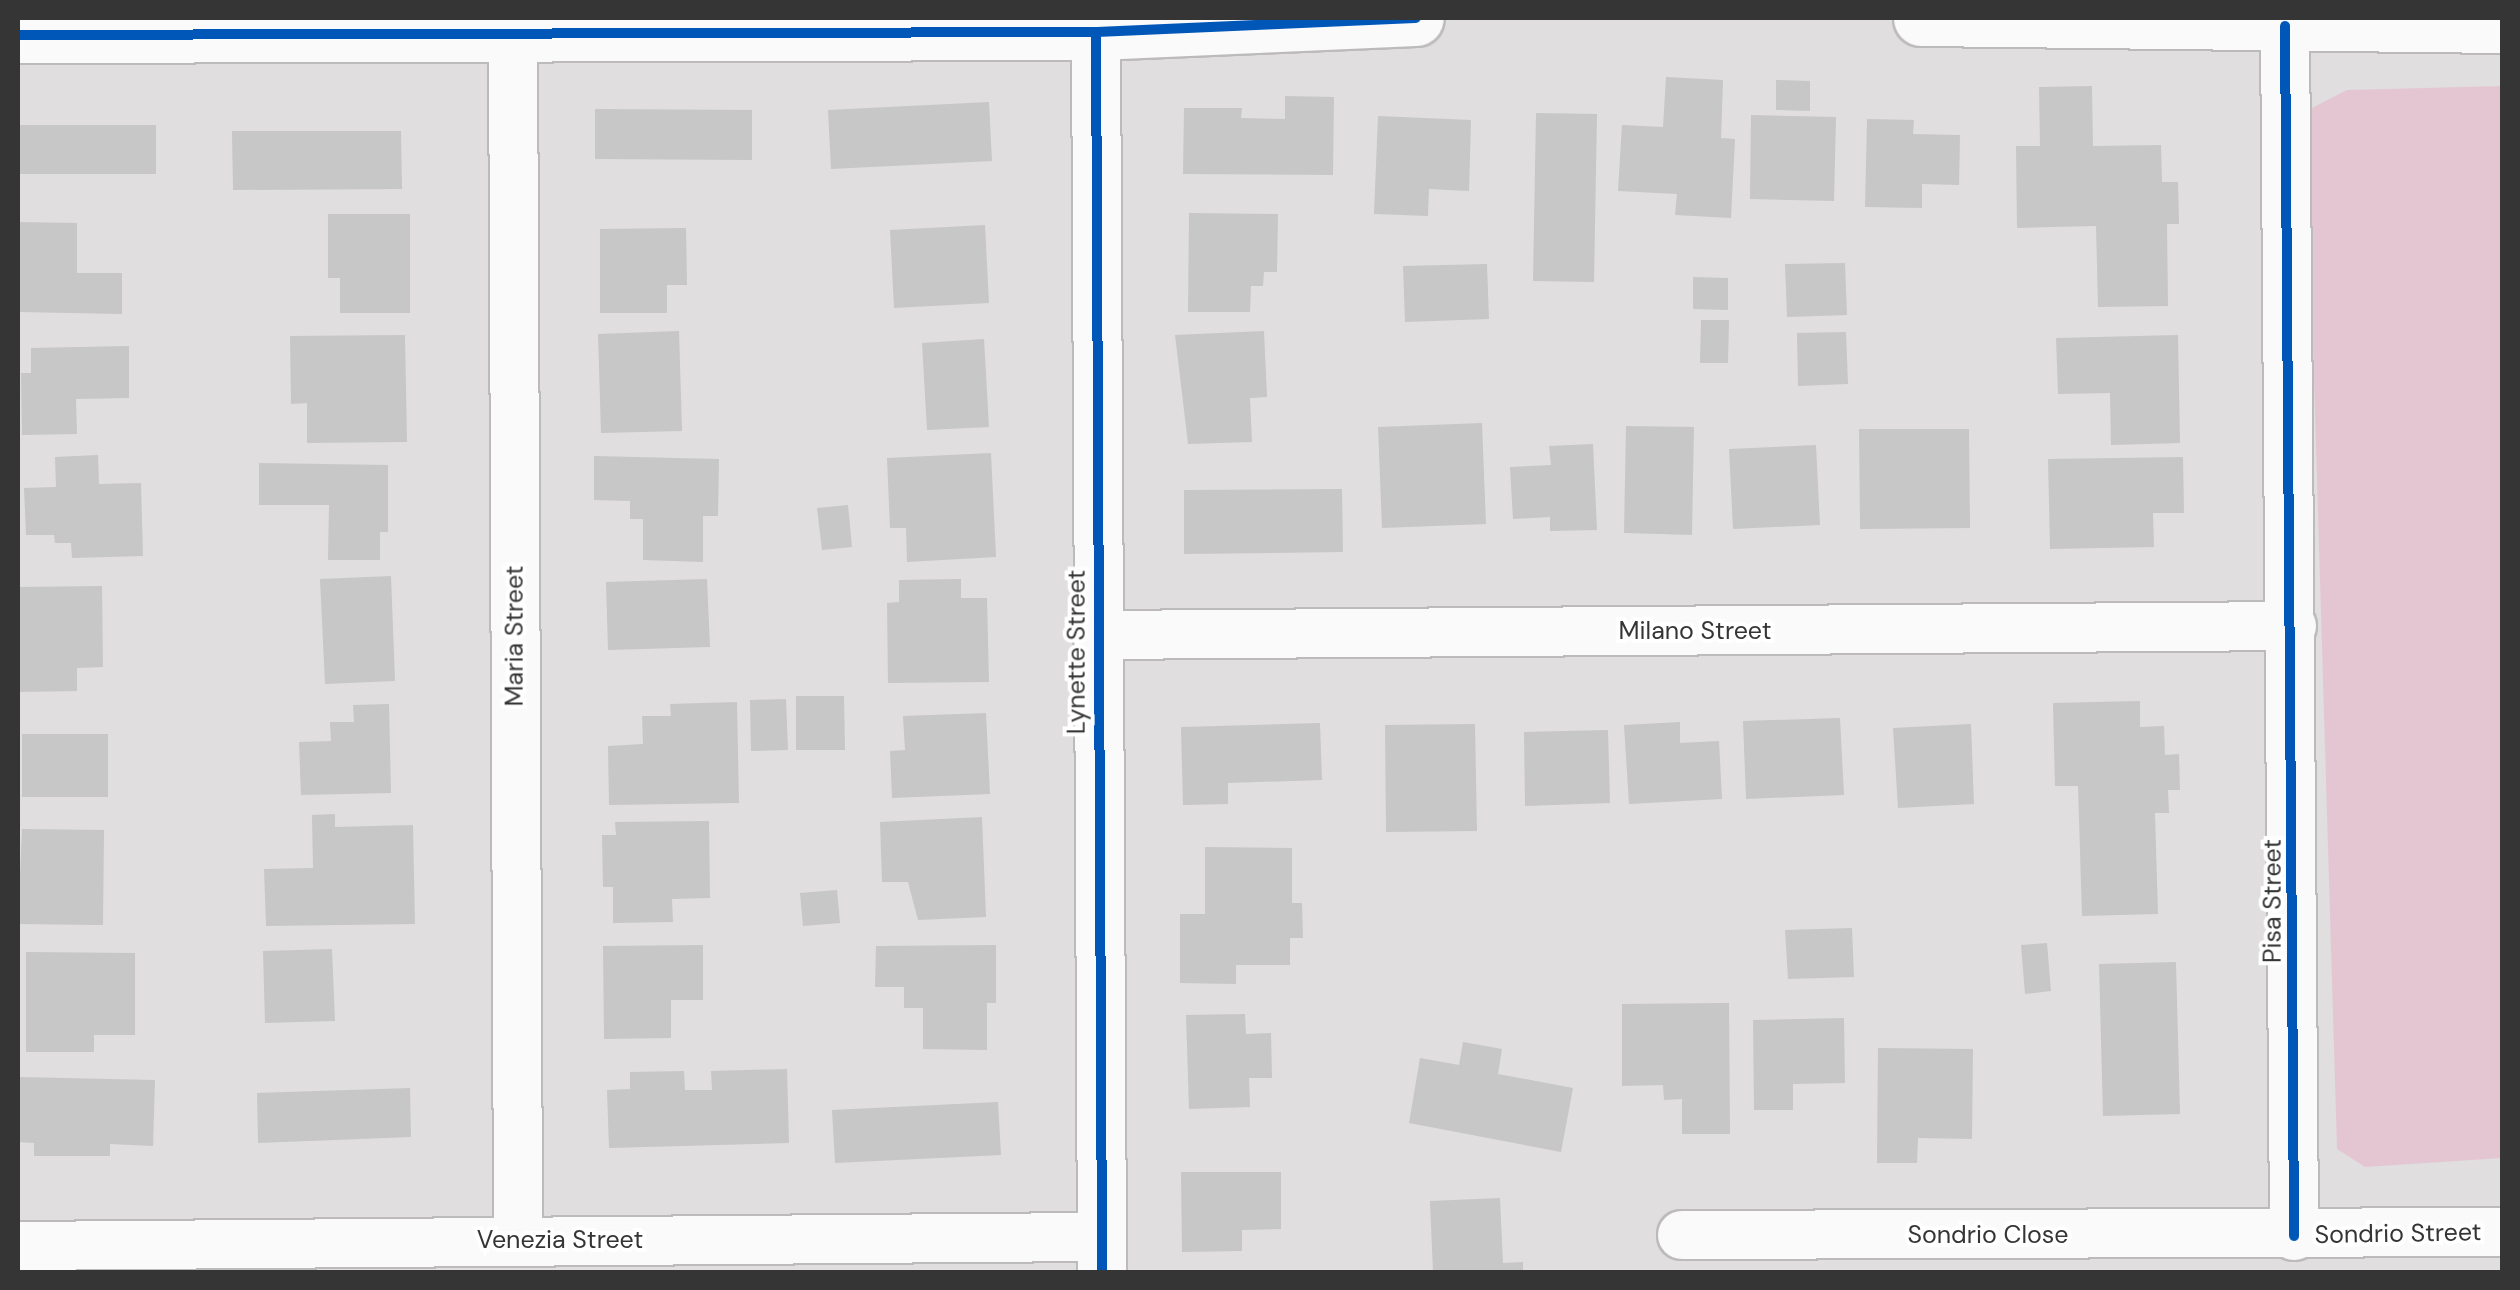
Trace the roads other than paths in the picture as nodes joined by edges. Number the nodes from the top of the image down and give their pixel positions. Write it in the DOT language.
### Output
graph roads {
  1 [pos="1416,18"];
  2 [pos="1921,18"];
  3 [pos="2502,25"];
  4 [pos="2285,26"];
  5 [pos="513,32"];
  6 [pos="1096,32"];
  7 [pos="18,35"];
  8 [pos="2292,626"];
  9 [pos="1097,635"];
  10 [pos="2502,1232"];
  11 [pos="1682,1235"];
  12 [pos="2294,1236"];
  13 [pos="518,1240"];
  14 [pos="18,1246"];
  15 [pos="1102,1255"];
  1 -- 6 [label="street"];
  2 -- 4 [label="street"];
  3 -- 4 [label="street"];
  4 -- 8 [label="street, Pisa Street"];
  5 -- 6 [label="street"];
  5 -- 7 [label="street"];
  5 -- 13 [label="street, Maria Street"];
  6 -- 9 [label="street, Lynette Street"];
  8 -- 9 [label="street, Milano Street"];
  8 -- 12 [label="street, Pisa Street"];
  9 -- 15 [label="street, Lynette Street"];
  10 -- 12 [label="street, Sondrio Street"];
  11 -- 12 [label="street, Sondrio Close"];
  13 -- 14 [label="street, Venezia Street"];
  13 -- 15 [label="street, Venezia Street"];
}
